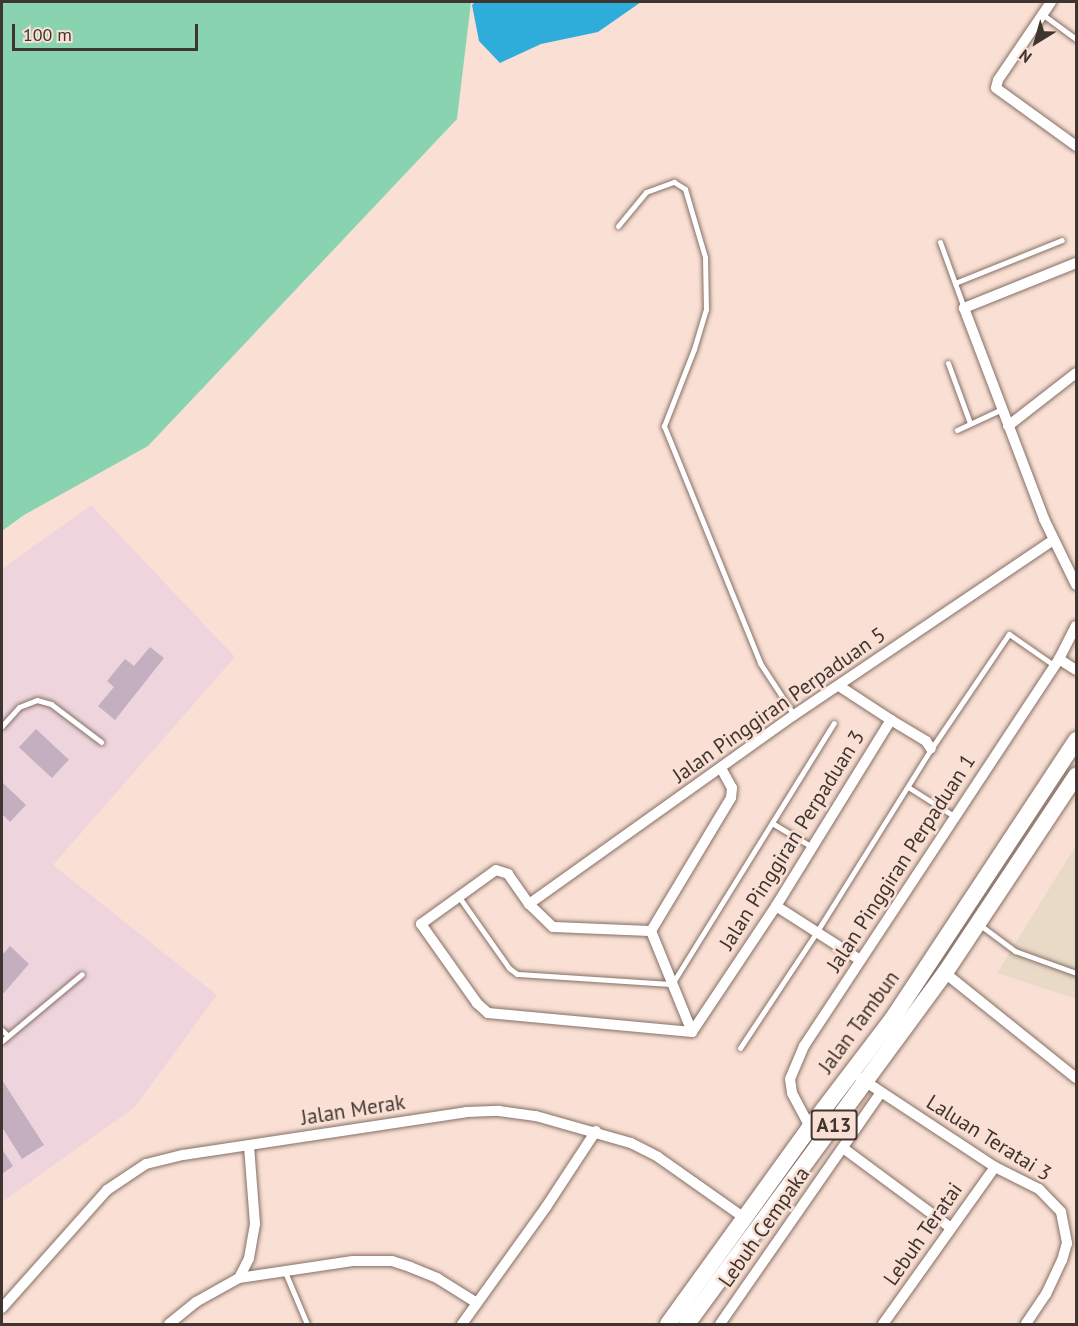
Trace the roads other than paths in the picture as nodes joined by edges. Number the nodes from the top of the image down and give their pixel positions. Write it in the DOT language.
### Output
graph roads {
  1 [pos="1051,2"];
  2 [pos="1042,14"];
  3 [pos="1077,39"];
  4 [pos="1077,146"];
  5 [pos="618,226"];
  6 [pos="1062,240"];
  7 [pos="940,242"];
  8 [pos="1077,263"];
  9 [pos="955,283"];
  10 [pos="964,308"];
  11 [pos="948,363"];
  12 [pos="1077,373"];
  13 [pos="1002,409"];
  14 [pos="970,423"];
  15 [pos="1008,426"];
  16 [pos="957,430"];
  17 [pos="1053,540"];
  18 [pos="1077,585"];
  19 [pos="1077,626"];
  20 [pos="1057,662"];
  21 [pos="1077,670"];
  22 [pos="839,686"];
  23 [pos="794,715"];
  24 [pos="891,720"];
  25 [pos="834,723"];
  26 [pos="2,726"];
  27 [pos="1077,740"];
  28 [pos="101,742"];
  29 [pos="931,749"];
  30 [pos="1077,751"];
  31 [pos="721,768"];
  32 [pos="1077,776"];
  33 [pos="908,787"];
  34 [pos="1032,808"];
  35 [pos="954,816"];
  36 [pos="772,823"];
  37 [pos="812,847"];
  38 [pos="988,876"];
  39 [pos="458,896"];
  40 [pos="529,904"];
  41 [pos="776,906"];
  42 [pos="976,922"];
  43 [pos="651,931"];
  44 [pos="816,933"];
  45 [pos="860,960"];
  46 [pos="1077,973"];
  47 [pos="82,974"];
  48 [pos="945,974"];
  49 [pos="672,984"];
  50 [pos="912,989"];
  51 [pos="2,1030"];
  52 [pos="692,1032"];
  53 [pos="8,1036"];
  54 [pos="2,1041"];
  55 [pos="740,1048"];
  56 [pos="852,1072"];
  57 [pos="1077,1078"];
  58 [pos="866,1082"];
  59 [pos="881,1092"];
  60 [pos="810,1127"];
  61 [pos="596,1131"];
  62 [pos="249,1146"];
  63 [pos="843,1148"];
  64 [pos="995,1167"];
  65 [pos="746,1219"];
  66 [pos="951,1227"];
  67 [pos="284,1270"];
  68 [pos="239,1278"];
  69 [pos="477,1303"];
  70 [pos="2,1308"];
  71 [pos="169,1324"];
  72 [pos="307,1324"];
  73 [pos="462,1324"];
  74 [pos="668,1324"];
  75 [pos="687,1324"];
  76 [pos="720,1324"];
  77 [pos="883,1324"];
  78 [pos="1026,1324"];
  1 -- 2 [label="street"];
  2 -- 3 [label="lane"];
  2 -- 4 [label="street"];
  5 -- 23 [label="lane"];
  6 -- 9 [label="lane"];
  7 -- 9 [label="lane"];
  8 -- 10 [label="street"];
  9 -- 10 [label="lane"];
  10 -- 13 [label="street"];
  11 -- 14 [label="lane"];
  12 -- 15 [label="street"];
  13 -- 14 [label="lane"];
  13 -- 15 [label="street"];
  14 -- 16 [label="lane"];
  15 -- 17 [label="street"];
  17 -- 18 [label="street"];
  17 -- 22 [label="street, Jalan Pinggiran Perpaduan 5"];
  19 -- 20 [label="street, Jalan Pinggiran Perpaduan 1"];
  20 -- 21 [label="street"];
  20 -- 29 [label="lane"];
  20 -- 35 [label="street, Jalan Pinggiran Perpaduan 1"];
  22 -- 23 [label="street, Jalan Pinggiran Perpaduan 5"];
  22 -- 24 [label="street, Jalan Pinggiran Perpaduan 3"];
  23 -- 31 [label="street, Jalan Pinggiran Perpaduan 5"];
  24 -- 29 [label="street"];
  24 -- 37 [label="street, Jalan Pinggiran Perpaduan 3"];
  25 -- 36 [label="lane"];
  26 -- 28 [label="lane"];
  27 -- 34 [label="main road, Jalan Tambun / A13"];
  29 -- 33 [label="lane"];
  30 -- 34 [label="main road"];
  31 -- 40 [label="street, Jalan Pinggiran Perpaduan 5"];
  31 -- 43 [label="street"];
  32 -- 42 [label="main road, Jalan Tambun / A13"];
  33 -- 35 [label="lane"];
  33 -- 44 [label="lane"];
  34 -- 38 [label="main road, Jalan Tambun / A13"];
  35 -- 45 [label="street, Jalan Pinggiran Perpaduan 1"];
  36 -- 37 [label="lane"];
  36 -- 49 [label="lane"];
  37 -- 41 [label="street, Jalan Pinggiran Perpaduan 3"];
  38 -- 42 [label="main road"];
  38 -- 50 [label="main road, Jalan Tambun / A13"];
  39 -- 40 [label="street"];
  39 -- 49 [label="lane"];
  39 -- 52 [label="street"];
  40 -- 43 [label="street"];
  41 -- 44 [label="street"];
  41 -- 52 [label="street, Jalan Pinggiran Perpaduan 3"];
  42 -- 46 [label="lane"];
  42 -- 48 [label="main road, Jalan Tambun / A13"];
  42 -- 50 [label="main road"];
  43 -- 49 [label="street"];
  44 -- 45 [label="street"];
  44 -- 55 [label="lane"];
  45 -- 60 [label="street, Jalan Pinggiran Perpaduan 1"];
  47 -- 53 [label="lane"];
  48 -- 57 [label="street"];
  48 -- 58 [label="main road, Jalan Tambun / A13"];
  49 -- 52 [label="street"];
  50 -- 56 [label="main road, Jalan Tambun / A13"];
  51 -- 53 [label="lane"];
  53 -- 54 [label="lane"];
  56 -- 58 [label="street, Laluan Teratai 3"];
  56 -- 60 [label="main road, Jalan Tambun / A13"];
  58 -- 59 [label="street, Laluan Teratai 3"];
  58 -- 75 [label="main road, Jalan Tambun / A13"];
  59 -- 63 [label="street, Lebuh Cempaka"];
  59 -- 64 [label="street, Laluan Teratai 3"];
  60 -- 65 [label="main road, Jalan Tambun"];
  61 -- 62 [label="street, Jalan Merak"];
  61 -- 65 [label="street, Jalan Merak"];
  61 -- 69 [label="street"];
  62 -- 68 [label="street"];
  62 -- 70 [label="street, Jalan Merak"];
  63 -- 66 [label="street"];
  63 -- 76 [label="street, Lebuh Cempaka"];
  64 -- 66 [label="street, Lebuh Teratai"];
  64 -- 78 [label="street, Laluan Teratai 3"];
  65 -- 74 [label="main road, Jalan Tambun"];
  66 -- 77 [label="street, Lebuh Teratai"];
  67 -- 68 [label="street"];
  67 -- 69 [label="street"];
  67 -- 72 [label="lane"];
  68 -- 71 [label="street"];
  69 -- 73 [label="street"];
}
